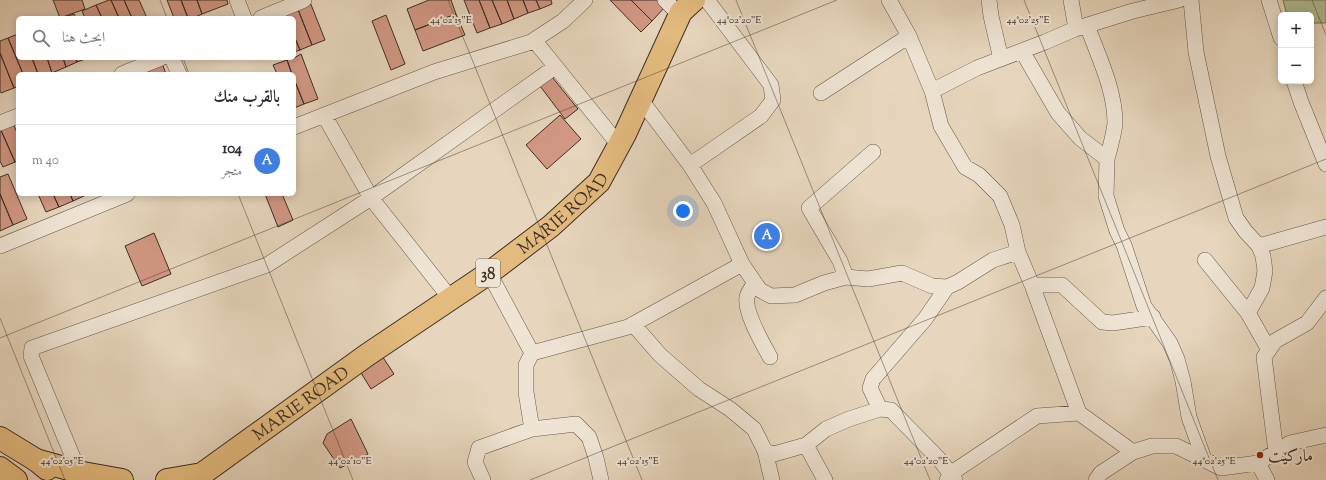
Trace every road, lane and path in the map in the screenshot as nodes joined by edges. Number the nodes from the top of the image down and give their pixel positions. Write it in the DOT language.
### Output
graph roads {
  1 [pos="237,0"];
  2 [pos="304,0"];
  3 [pos="585,0"];
  4 [pos="707,0"];
  5 [pos="889,0"];
  6 [pos="989,0"];
  7 [pos="1071,0"];
  8 [pos="1179,0"];
  9 [pos="1191,0"];
  10 [pos="1269,0"];
  11 [pos="680,5"];
  12 [pos="243,16"];
  13 [pos="266,16"];
  14 [pos="1081,27"];
  15 [pos="1278,28"];
  16 [pos="909,36"];
  17 [pos="534,40"];
  18 [pos="1022,51"];
  19 [pos="1002,58"];
  20 [pos="156,60"];
  21 [pos="173,60"];
  22 [pos="556,67"];
  23 [pos="127,72"];
  24 [pos="178,72"];
  25 [pos="1295,84"];
  26 [pos="932,91"];
  27 [pos="821,93"];
  28 [pos="641,100"];
  29 [pos="324,115"];
  30 [pos="16,117"];
  31 [pos="0,123"];
  32 [pos="296,126"];
  33 [pos="619,145"];
  34 [pos="873,152"];
  35 [pos="1107,159"];
  36 [pos="1326,164"];
  37 [pos="690,165"];
  38 [pos="122,196"];
  39 [pos="371,198"];
  40 [pos="1326,227"];
  41 [pos="0,246"];
  42 [pos="1259,246"];
  43 [pos="1018,252"];
  44 [pos="1205,260"];
  45 [pos="742,264"];
  46 [pos="489,272"];
  47 [pos="846,277"];
  48 [pos="755,283"];
  49 [pos="1032,285"];
  50 [pos="947,287"];
  51 [pos="1326,298"];
  52 [pos="450,299"];
  53 [pos="1248,313"];
  54 [pos="1153,317"];
  55 [pos="633,324"];
  56 [pos="1269,350"];
  57 [pos="532,353"];
  58 [pos="770,357"];
  59 [pos="880,408"];
  60 [pos="1079,413"];
  61 [pos="532,429"];
  62 [pos="1326,435"];
  63 [pos="0,438"];
  64 [pos="806,445"];
  65 [pos="766,451"];
  66 [pos="1133,452"];
  67 [pos="1276,452"];
  68 [pos="1204,460"];
  69 [pos="1258,463"];
  70 [pos="0,468"];
  71 [pos="70,476"];
  72 [pos="201,477"];
  73 [pos="951,478"];
  74 [pos="16,480"];
  75 [pos="122,480"];
  76 [pos="167,480"];
  77 [pos="483,480"];
  78 [pos="601,480"];
  79 [pos="772,480"];
  80 [pos="825,480"];
  81 [pos="1096,480"];
  82 [pos="1267,480"];
  1 -- 12 [label="street"];
  2 -- 13 [label="street"];
  3 -- 17 [label="street"];
  4 -- 37 [label="street"];
  5 -- 16 [label="street"];
  6 -- 19 [label="street"];
  7 -- 14 [label="street"];
  8 -- 14 [label="street"];
  9 -- 42 [label="street"];
  10 -- 15 [label="street"];
  11 -- 28 [label="main road, MARIE ROAD / 38"];
  14 -- 18 [label="street"];
  14 -- 35 [label="street"];
  16 -- 26 [label="street"];
  16 -- 27 [label="street"];
  17 -- 22 [label="street"];
  17 -- 29 [label="street"];
  18 -- 19 [label="street"];
  18 -- 35 [label="street"];
  19 -- 26 [label="street"];
  20 -- 23 [label="street"];
  21 -- 24 [label="street"];
  22 -- 33 [label="street"];
  22 -- 39 [label="street"];
  25 -- 36 [label="street"];
  26 -- 43 [label="street"];
  28 -- 33 [label="main road, MARIE ROAD / 38"];
  28 -- 37 [label="street"];
  29 -- 32 [label="street"];
  29 -- 39 [label="street"];
  30 -- 31 [label="street"];
  33 -- 46 [label="main road, MARIE ROAD / 38"];
  34 -- 47 [label="street"];
  35 -- 54 [label="street"];
  37 -- 45 [label="street"];
  38 -- 41 [label="street"];
  39 -- 52 [label="street"];
  39 -- 71 [label="street"];
  40 -- 42 [label="street"];
  42 -- 53 [label="street"];
  43 -- 49 [label="street"];
  43 -- 50 [label="street"];
  44 -- 53 [label="street"];
  45 -- 48 [label="street"];
  45 -- 55 [label="street"];
  46 -- 52 [label="main road, MARIE ROAD / 38"];
  46 -- 57 [label="street"];
  47 -- 48 [label="street"];
  47 -- 50 [label="street"];
  48 -- 58 [label="street"];
  49 -- 54 [label="street"];
  49 -- 60 [label="street"];
  50 -- 59 [label="street"];
  51 -- 56 [label="street"];
  52 -- 72 [label="main road, MARIE ROAD / 38"];
  53 -- 56 [label="street"];
  54 -- 68 [label="street"];
  55 -- 57 [label="street"];
  55 -- 65 [label="street"];
  56 -- 67 [label="street"];
  57 -- 61 [label="street"];
  59 -- 64 [label="street"];
  59 -- 73 [label="street"];
  60 -- 66 [label="street"];
  60 -- 73 [label="street"];
  61 -- 77 [label="street"];
  61 -- 78 [label="street"];
  62 -- 67 [label="street"];
  63 -- 71 [label="main road"];
  64 -- 65 [label="street"];
  64 -- 80 [label="street"];
  65 -- 79 [label="street"];
  66 -- 68 [label="street"];
  66 -- 81 [label="street"];
  67 -- 69 [label="street"];
  68 -- 69 [label="street"];
  69 -- 82 [label="street"];
  70 -- 74 [label="main road"];
  71 -- 75 [label="main road"];
  72 -- 76 [label="main road, 38"];
}
